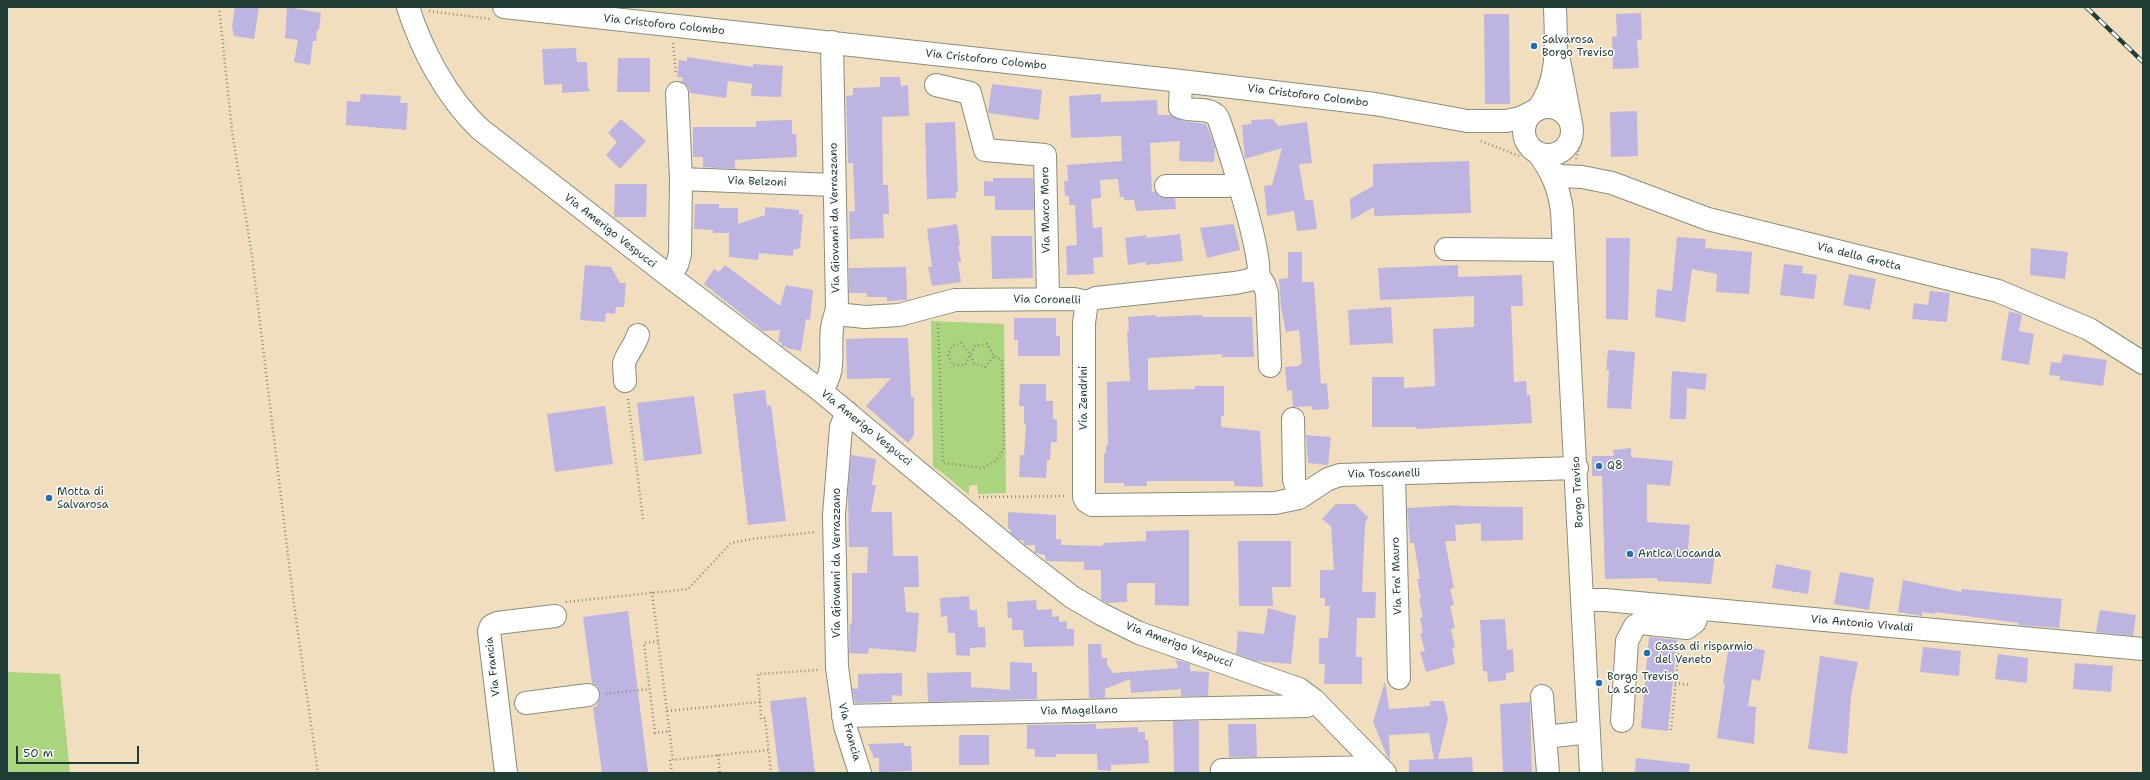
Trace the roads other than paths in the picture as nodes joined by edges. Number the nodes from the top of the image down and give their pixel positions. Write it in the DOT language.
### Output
graph roads {
  1 [pos="408,7"];
  2 [pos="504,7"];
  3 [pos="1555,7"];
  4 [pos="533,9"];
  5 [pos="832,42"];
  6 [pos="1556,48"];
  7 [pos="1181,81"];
  8 [pos="936,85"];
  9 [pos="677,93"];
  10 [pos="1536,110"];
  11 [pos="1471,130"];
  12 [pos="1571,130"];
  13 [pos="1532,154"];
  14 [pos="1558,174"];
  15 [pos="681,180"];
  16 [pos="1238,184"];
  17 [pos="834,185"];
  18 [pos="1166,186"];
  19 [pos="1446,249"];
  20 [pos="1564,250"];
  21 [pos="1258,275"];
  22 [pos="669,276"];
  23 [pos="1048,299"];
  24 [pos="1087,302"];
  25 [pos="836,314"];
  26 [pos="638,335"];
  27 [pos="2143,363"];
  28 [pos="1270,366"];
  29 [pos="626,386"];
  30 [pos="821,391"];
  31 [pos="847,412"];
  32 [pos="1293,419"];
  33 [pos="1576,468"];
  34 [pos="1394,474"];
  35 [pos="1077,495"];
  36 [pos="1300,497"];
  37 [pos="1582,600"];
  38 [pos="1699,609"];
  39 [pos="558,611"];
  40 [pos="2143,649"];
  41 [pos="829,668"];
  42 [pos="1400,678"];
  43 [pos="594,695"];
  44 [pos="1542,696"];
  45 [pos="1314,700"];
  46 [pos="526,702"];
  47 [pos="843,716"];
  48 [pos="1622,721"];
  49 [pos="1589,732"];
  50 [pos="1546,737"];
  51 [pos="1382,770"];
  52 [pos="506,773"];
  53 [pos="860,773"];
  54 [pos="1222,773"];
  55 [pos="1548,773"];
  56 [pos="1591,773"];
  1 -- 22 [label="street, Via Amerigo Vespucci"];
  2 -- 4 [label="street, Via Cristoforo Colombo"];
  3 -- 6 [label="street, Borgo Treviso"];
  4 -- 5 [label="street, Via Cristoforo Colombo"];
  5 -- 7 [label="street, Via Cristoforo Colombo"];
  5 -- 17 [label="street, Via Giovanni da Verrazzano"];
  6 -- 10 [label="street, Borgo Treviso"];
  6 -- 12 [label="street, Borgo Treviso"];
  7 -- 11 [label="street, Via Cristoforo Colombo"];
  7 -- 16 [label="street"];
  8 -- 23 [label="street, Via Marco Moro"];
  9 -- 15 [label="street"];
  10 -- 11 [label="street, Via Cristoforo Colombo"];
  10 -- 12 [label="street, Via Cristoforo Colombo"];
  10 -- 13 [label="street, Borgo Treviso"];
  11 -- 13 [label="street, Via Cristoforo Colombo"];
  12 -- 13 [label="street"];
  12 -- 14 [label="street, Borgo Treviso"];
  13 -- 14 [label="street"];
  14 -- 20 [label="street, Borgo Treviso"];
  14 -- 27 [label="street, Via della Grotta"];
  15 -- 17 [label="street, Via Belzoni"];
  15 -- 22 [label="street"];
  16 -- 18 [label="street"];
  16 -- 21 [label="street"];
  17 -- 25 [label="street, Via Giovanni da Verrazzano"];
  19 -- 20 [label="street"];
  20 -- 33 [label="street, Borgo Treviso"];
  21 -- 24 [label="street, Via Coronelli"];
  21 -- 28 [label="street"];
  22 -- 30 [label="street, Via Amerigo Vespucci"];
  23 -- 24 [label="street, Via Coronelli"];
  23 -- 25 [label="street, Via Coronelli"];
  24 -- 35 [label="street, Via Zendrini"];
  25 -- 30 [label="street, Via Giovanni da Verrazzano"];
  26 -- 29 [label="street"];
  30 -- 31 [label="street, Via Amerigo Vespucci"];
  31 -- 41 [label="street, Via Giovanni da Verrazzano"];
  31 -- 45 [label="street, Via Amerigo Vespucci"];
  32 -- 36 [label="street"];
  33 -- 34 [label="street, Via Toscanelli"];
  33 -- 37 [label="street, Borgo Treviso"];
  34 -- 36 [label="street, Via Toscanelli"];
  34 -- 42 [label="street, Via Fra' Mauro"];
  35 -- 36 [label="street, Via Toscanelli"];
  37 -- 38 [label="street, Via Antonio Vivaldi"];
  37 -- 49 [label="street, Borgo Treviso"];
  38 -- 40 [label="street, Via Antonio Vivaldi"];
  38 -- 48 [label="street"];
  39 -- 52 [label="street, Via Francia"];
  41 -- 47 [label="street, Via Francia"];
  43 -- 46 [label="street"];
  44 -- 50 [label="street"];
  45 -- 47 [label="street, Via Magellano"];
  45 -- 51 [label="street, Via Amerigo Vespucci"];
  47 -- 53 [label="street, Via Francia"];
  49 -- 50 [label="street"];
  49 -- 56 [label="street, Borgo Treviso"];
  50 -- 55 [label="street"];
  51 -- 54 [label="street"];
}
